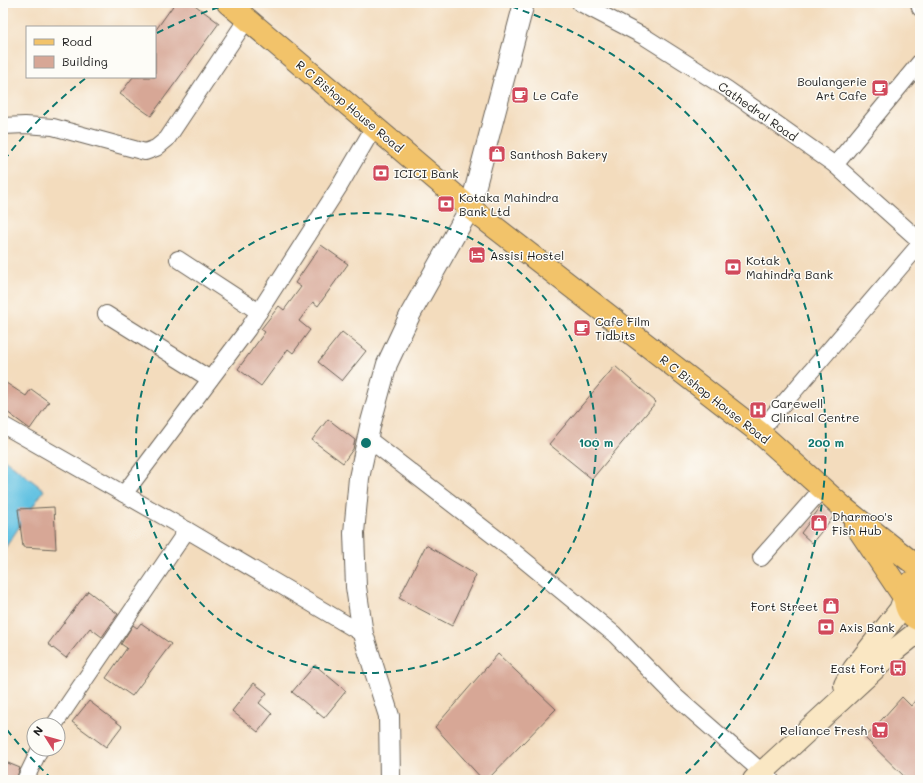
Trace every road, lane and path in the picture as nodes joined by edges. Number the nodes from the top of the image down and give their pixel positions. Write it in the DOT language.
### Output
graph roads {
  1 [pos="228,3"];
  2 [pos="524,3"];
  3 [pos="580,3"];
  4 [pos="919,3"];
  5 [pos="920,8"];
  6 [pos="247,19"];
  7 [pos="920,62"];
  8 [pos="3,126"];
  9 [pos="374,126"];
  10 [pos="835,166"];
  11 [pos="470,208"];
  12 [pos="920,243"];
  13 [pos="178,259"];
  14 [pos="259,312"];
  15 [pos="106,314"];
  16 [pos="210,379"];
  17 [pos="3,425"];
  18 [pos="759,432"];
  19 [pos="367,438"];
  20 [pos="822,489"];
  21 [pos="124,494"];
  22 [pos="846,509"];
  23 [pos="187,530"];
  24 [pos="761,558"];
  25 [pos="920,567"];
  26 [pos="920,576"];
  27 [pos="904,598"];
  28 [pos="920,620"];
  29 [pos="920,630"];
  30 [pos="363,634"];
  31 [pos="829,712"];
  32 [pos="59,717"];
  33 [pos="35,757"];
  34 [pos="762,777"];
  35 [pos="25,780"];
  36 [pos="390,780"];
  1 -- 6 [label="main road, R C Bishop House Road"];
  2 -- 11 [label="street"];
  3 -- 10 [label="street, Cathedral Road"];
  4 -- 5 [label="street"];
  6 -- 8 [label="street"];
  6 -- 9 [label="main road, R C Bishop House Road"];
  7 -- 10 [label="street"];
  9 -- 11 [label="main road, R C Bishop House Road"];
  9 -- 14 [label="street"];
  10 -- 12 [label="street, Cathedral Road"];
  11 -- 18 [label="main road, R C Bishop House Road"];
  11 -- 19 [label="street"];
  12 -- 18 [label="street"];
  13 -- 14 [label="street"];
  14 -- 16 [label="street"];
  15 -- 16 [label="street"];
  16 -- 21 [label="street"];
  17 -- 21 [label="street"];
  18 -- 20 [label="main road, R C Bishop House Road"];
  19 -- 30 [label="street"];
  19 -- 34 [label="street"];
  20 -- 22 [label="main road, R C Bishop House Road"];
  20 -- 24 [label="street"];
  21 -- 23 [label="street"];
  22 -- 25 [label="main road, R C Bishop House Road"];
  22 -- 27 [label="main road"];
  23 -- 30 [label="street"];
  23 -- 32 [label="street"];
  26 -- 27 [label="main road"];
  27 -- 28 [label="main road"];
  27 -- 31 [label="main road"];
  29 -- 31 [label="main road"];
  30 -- 36 [label="street"];
  31 -- 34 [label="main road"];
  33 -- 35 [label="street"];
}
